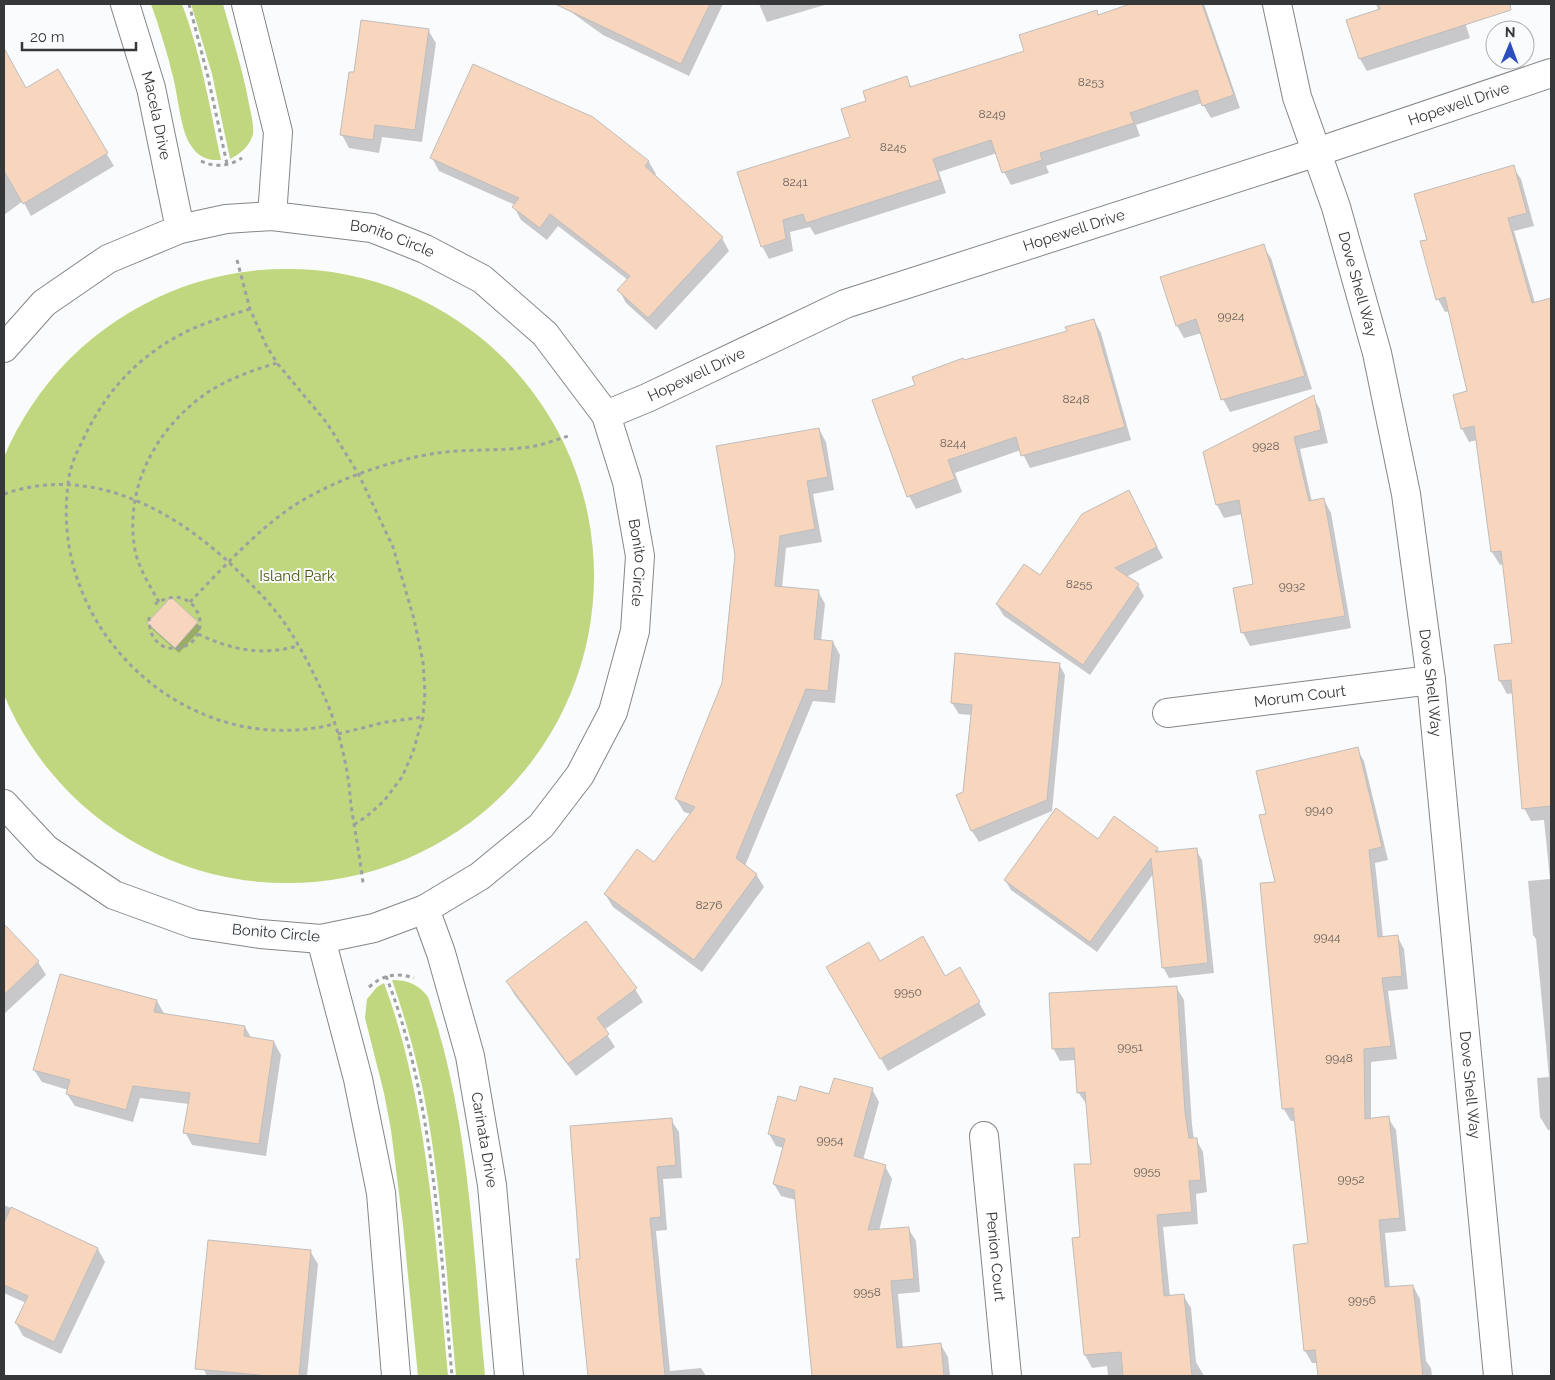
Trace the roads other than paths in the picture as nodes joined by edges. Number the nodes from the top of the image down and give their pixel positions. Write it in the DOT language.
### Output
graph roads {
  1 [pos="125,4"];
  2 [pos="246,4"];
  3 [pos="1277,4"];
  4 [pos="1551,73"];
  5 [pos="1317,152"];
  6 [pos="272,216"];
  7 [pos="180,229"];
  8 [pos="4,348"];
  9 [pos="606,415"];
  10 [pos="1431,680"];
  11 [pos="1167,714"];
  12 [pos="4,804"];
  13 [pos="425,910"];
  14 [pos="321,939"];
  15 [pos="984,1136"];
  16 [pos="396,1376"];
  17 [pos="509,1376"];
  18 [pos="1007,1376"];
  19 [pos="1498,1376"];
  1 -- 7 [label="street, Macela Drive"];
  2 -- 6 [label="street"];
  3 -- 5 [label="street, Dove Shell Way"];
  4 -- 5 [label="street, Hopewell Drive"];
  5 -- 9 [label="street, Hopewell Drive"];
  5 -- 10 [label="street, Dove Shell Way"];
  6 -- 7 [label="street, Bonito Circle"];
  6 -- 9 [label="street, Bonito Circle"];
  7 -- 8 [label="street, Bonito Circle"];
  9 -- 13 [label="street, Bonito Circle"];
  10 -- 11 [label="street, Morum Court"];
  10 -- 19 [label="street, Dove Shell Way"];
  12 -- 14 [label="street, Bonito Circle"];
  13 -- 14 [label="street, Bonito Circle"];
  13 -- 17 [label="street, Carinata Drive"];
  14 -- 16 [label="street"];
  15 -- 18 [label="street, Penion Court"];
}
